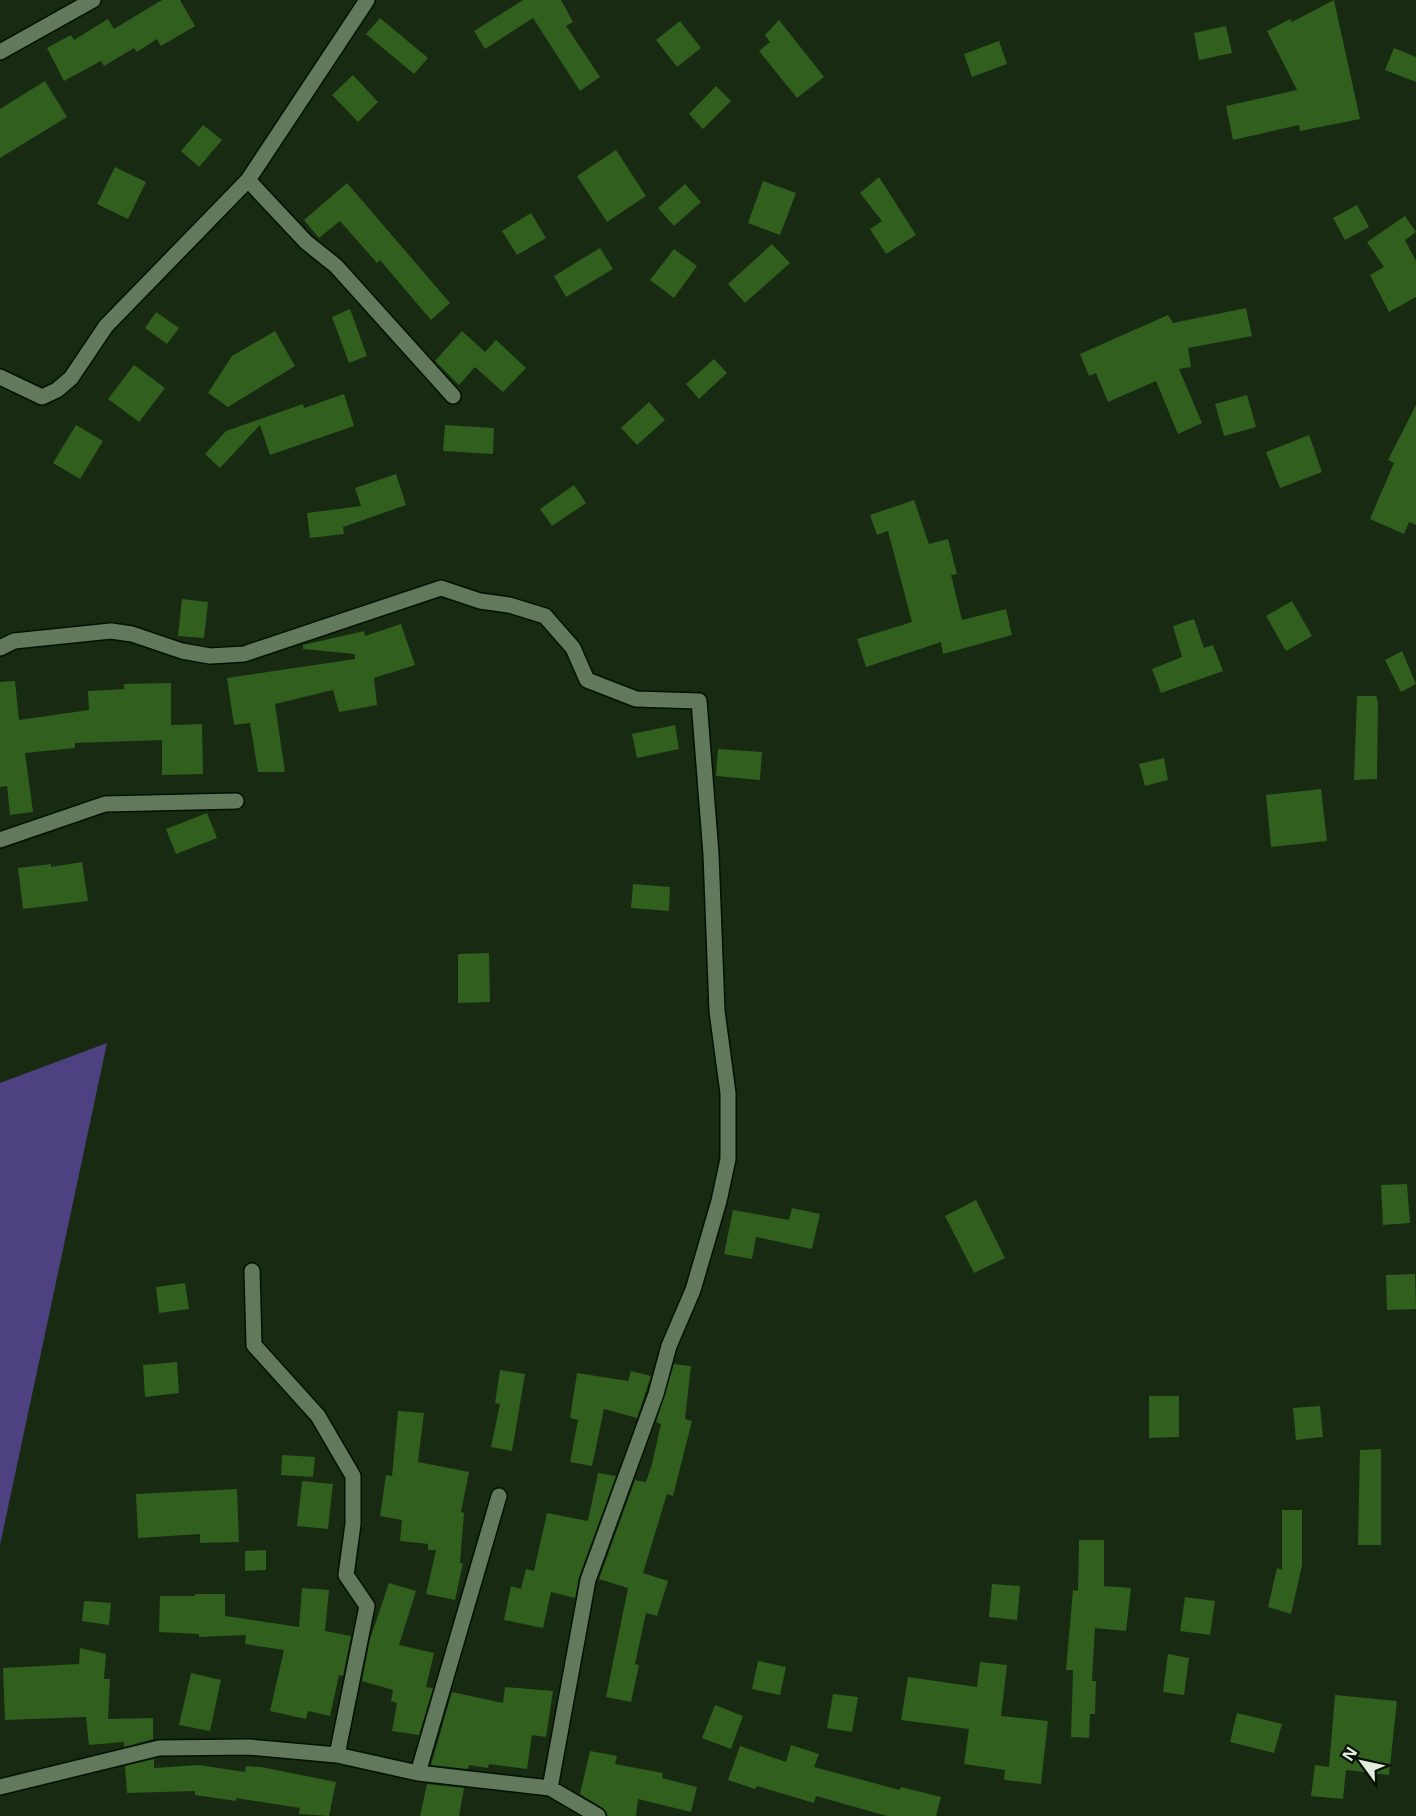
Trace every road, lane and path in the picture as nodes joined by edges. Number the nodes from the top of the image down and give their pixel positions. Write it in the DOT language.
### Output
graph roads {
  1 [pos="93,0"];
  2 [pos="367,0"];
  3 [pos="0,52"];
  4 [pos="248,180"];
  5 [pos="0,377"];
  6 [pos="453,396"];
  7 [pos="0,648"];
  8 [pos="236,801"];
  9 [pos="0,840"];
  10 [pos="252,1271"];
  11 [pos="499,1496"];
  12 [pos="337,1755"];
  13 [pos="418,1773"];
  14 [pos="0,1787"];
  15 [pos="550,1788"];
  16 [pos="598,1816"];
  1 -- 3 [label="street"];
  2 -- 4 [label="street"];
  4 -- 5 [label="street"];
  4 -- 6 [label="street"];
  7 -- 15 [label="street"];
  8 -- 9 [label="street"];
  10 -- 12 [label="street"];
  11 -- 13 [label="street"];
  12 -- 13 [label="street"];
  12 -- 14 [label="street"];
  13 -- 15 [label="street"];
  15 -- 16 [label="street"];
}
